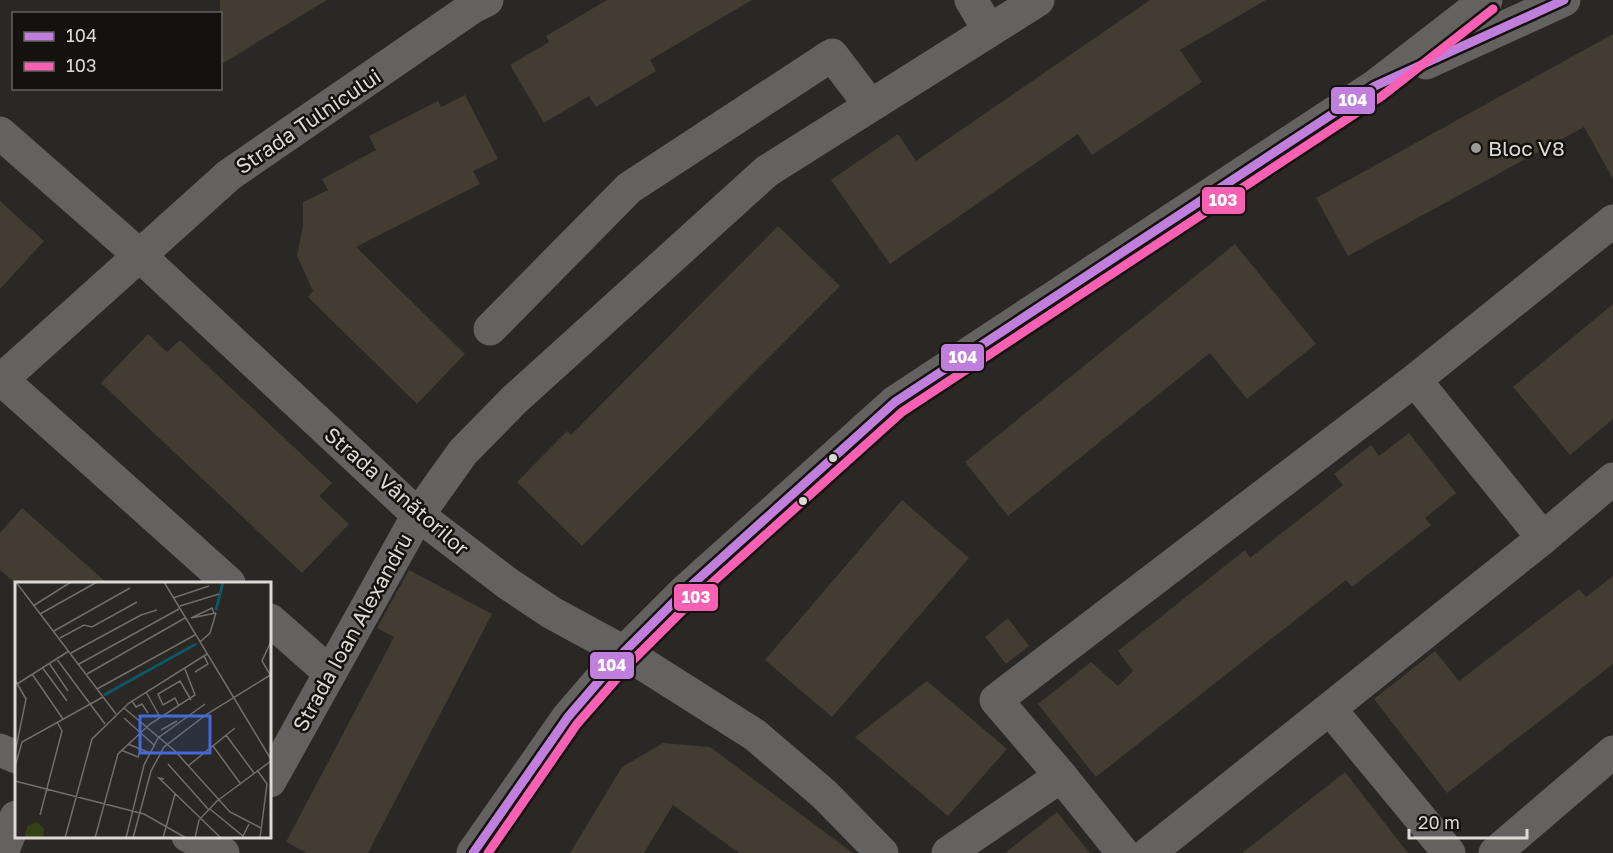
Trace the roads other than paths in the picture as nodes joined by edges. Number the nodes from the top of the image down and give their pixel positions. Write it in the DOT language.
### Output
graph roads {
  1 [pos="971,0"];
  2 [pos="1038,0"];
  3 [pos="1486,0"];
  4 [pos="1564,0"];
  5 [pos="476,2"];
  6 [pos="989,30"];
  7 [pos="1375,86"];
  8 [pos="870,105"];
  9 [pos="0,133"];
  10 [pos="1613,221"];
  11 [pos="138,254"];
  12 [pos="490,329"];
  13 [pos="0,379"];
  14 [pos="1415,380"];
  15 [pos="1613,479"];
  16 [pos="418,515"];
  17 [pos="1543,538"];
  18 [pos="228,582"];
  19 [pos="272,622"];
  20 [pos="624,652"];
  21 [pos="329,672"];
  22 [pos="1329,709"];
  23 [pos="0,750"];
  24 [pos="1613,752"];
  25 [pos="15,757"];
  26 [pos="1062,776"];
  27 [pos="272,777"];
  28 [pos="15,820"];
  29 [pos="190,838"];
  30 [pos="239,838"];
  31 [pos="2,853"];
  32 [pos="223,853"];
  33 [pos="231,853"];
  34 [pos="473,853"];
  35 [pos="882,853"];
  36 [pos="948,853"];
  37 [pos="1123,853"];
  38 [pos="1149,853"];
  39 [pos="1449,853"];
  40 [pos="1495,853"];
  1 -- 6 [label="street"];
  2 -- 6 [label="street, Strada Ioan Alexandru"];
  3 -- 7 [label="main road"];
  4 -- 7 [label="main road"];
  5 -- 11 [label="street, Strada Tulnicului"];
  6 -- 8 [label="street, Strada Ioan Alexandru"];
  7 -- 20 [label="main road"];
  8 -- 12 [label="street"];
  8 -- 16 [label="street, Strada Ioan Alexandru"];
  9 -- 11 [label="street, Strada Vânătorilor"];
  10 -- 14 [label="street"];
  11 -- 13 [label="street, Strada Tulnicului"];
  11 -- 16 [label="street, Strada Vânătorilor"];
  13 -- 18 [label="street"];
  14 -- 17 [label="street"];
  14 -- 26 [label="street"];
  15 -- 17 [label="street"];
  16 -- 20 [label="street, Strada Vânătorilor"];
  16 -- 21 [label="street, Strada Ioan Alexandru"];
  17 -- 22 [label="street"];
  19 -- 21 [label="street"];
  20 -- 34 [label="main road"];
  20 -- 35 [label="street, Strada Vânătorilor"];
  21 -- 27 [label="street, Strada Ioan Alexandru"];
  22 -- 38 [label="street"];
  22 -- 39 [label="street"];
  23 -- 25 [label="street"];
  24 -- 40 [label="street"];
  26 -- 36 [label="street"];
  26 -- 37 [label="street"];
  28 -- 31 [label="street"];
  29 -- 32 [label="street"];
  30 -- 33 [label="street"];
}
